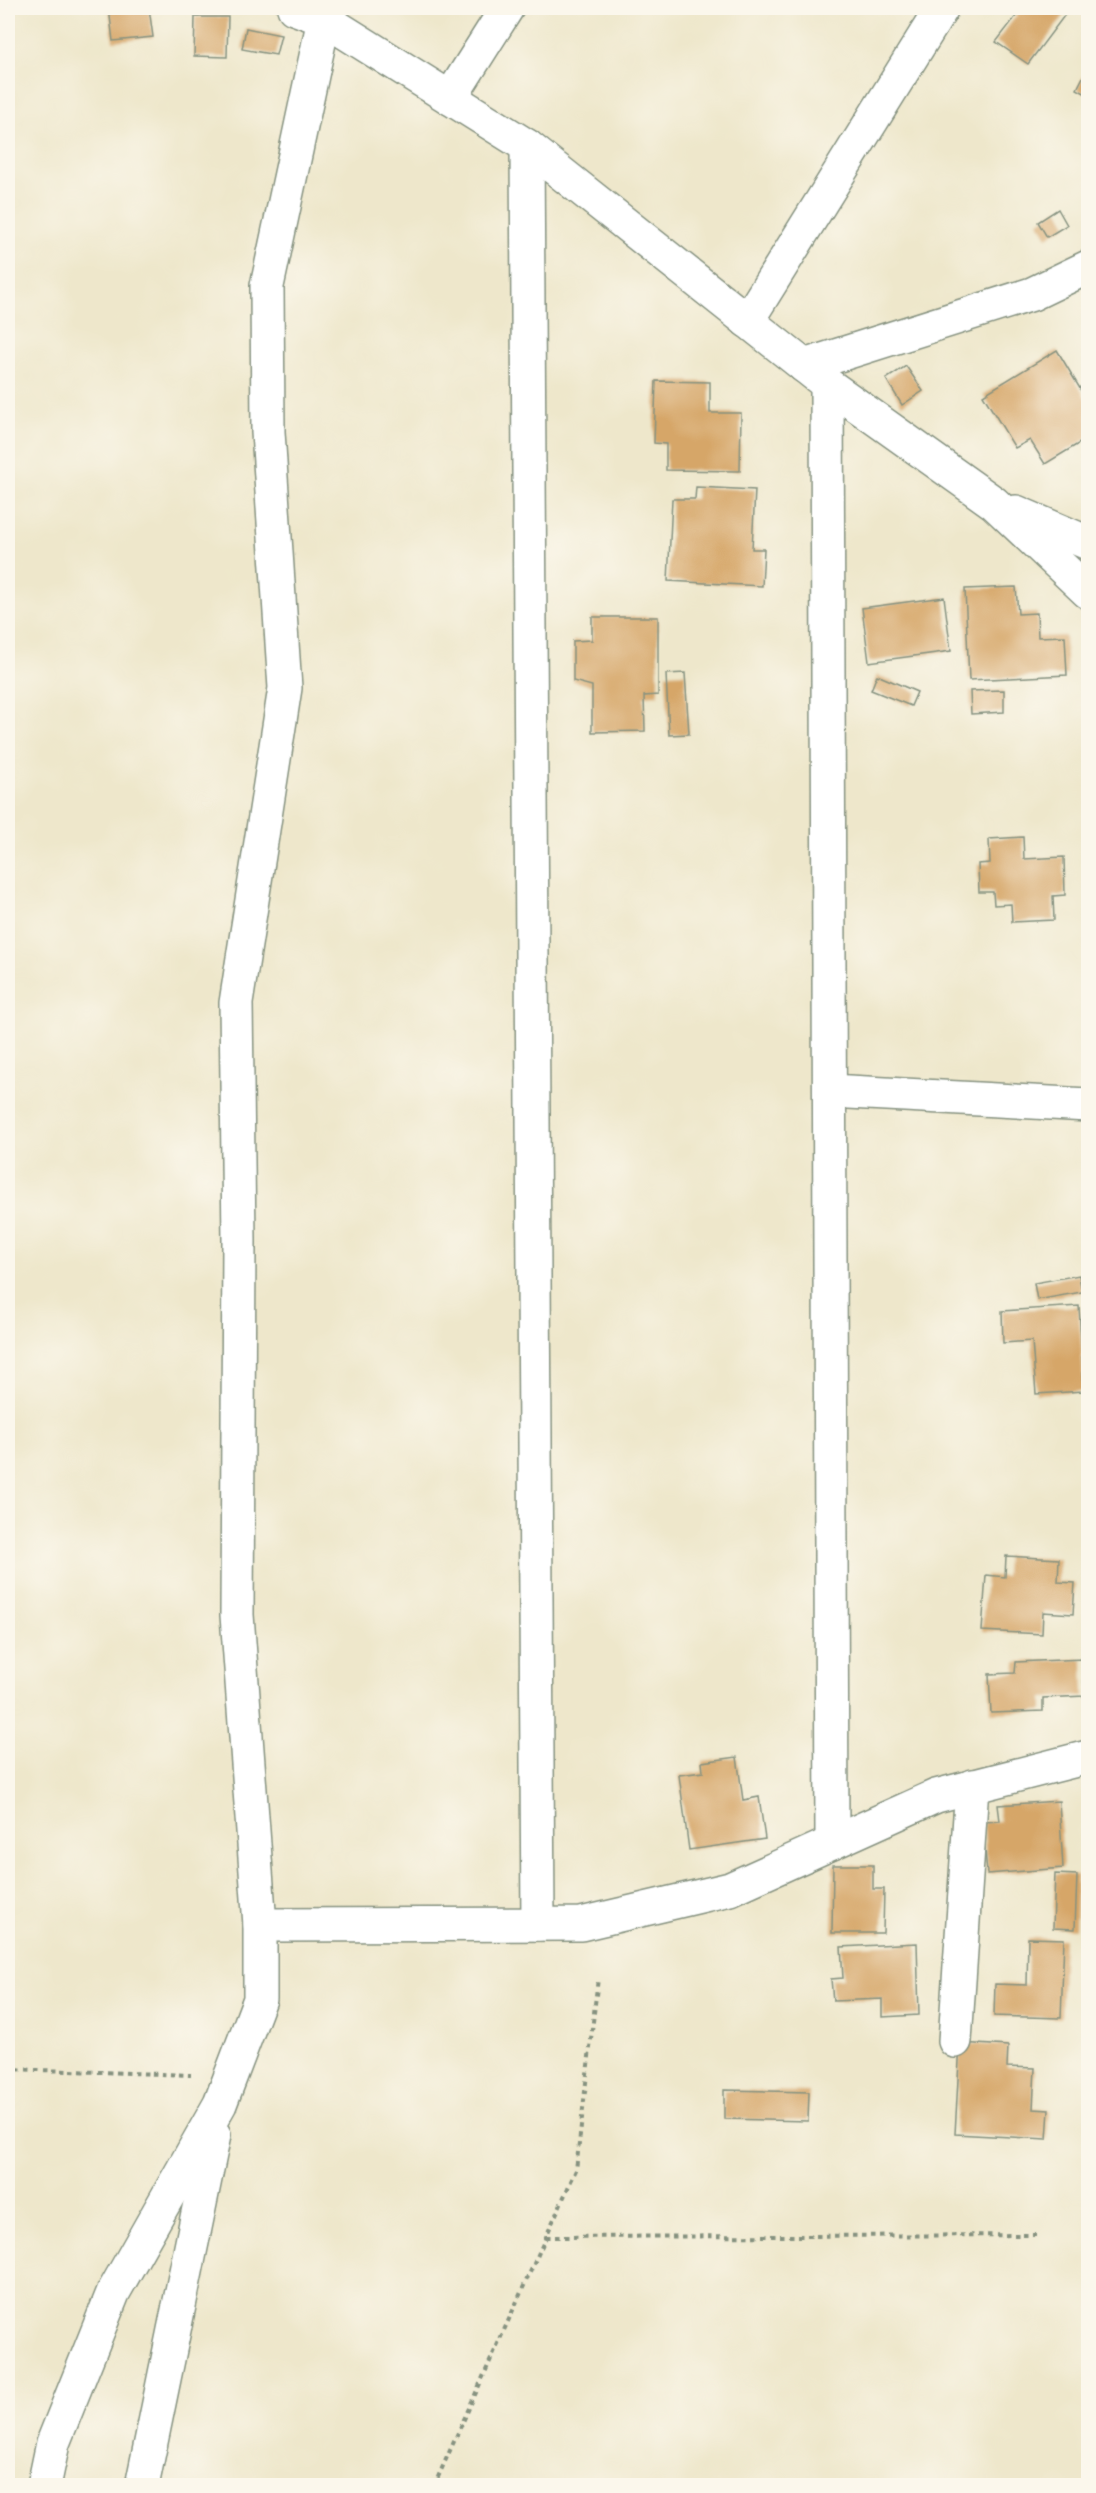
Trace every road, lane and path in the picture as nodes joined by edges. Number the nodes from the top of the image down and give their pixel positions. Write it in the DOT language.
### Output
graph roads {
  1 [pos="294,8"];
  2 [pos="507,8"];
  3 [pos="942,8"];
  4 [pos="324,19"];
  5 [pos="450,98"];
  6 [pos="527,146"];
  7 [pos="1089,267"];
  8 [pos="747,321"];
  9 [pos="815,375"];
  10 [pos="994,503"];
  11 [pos="1089,543"];
  12 [pos="1089,592"];
  13 [pos="830,1091"];
  14 [pos="1089,1105"];
  15 [pos="1089,1756"];
  16 [pos="972,1786"];
  17 [pos="832,1843"];
  18 [pos="538,1924"];
  19 [pos="260,1925"];
  20 [pos="598,1978"];
  21 [pos="955,2041"];
  22 [pos="8,2069"];
  23 [pos="226,2090"];
  24 [pos="1036,2235"];
  25 [pos="546,2237"];
  26 [pos="44,2486"];
  27 [pos="142,2486"];
  28 [pos="434,2486"];
  1 -- 4 [label="street"];
  2 -- 5 [label="street"];
  3 -- 8 [label="street"];
  4 -- 5 [label="street"];
  4 -- 19 [label="street"];
  5 -- 6 [label="street"];
  6 -- 8 [label="street"];
  6 -- 18 [label="street"];
  7 -- 9 [label="street"];
  8 -- 9 [label="street"];
  9 -- 10 [label="street"];
  9 -- 13 [label="street"];
  10 -- 11 [label="street"];
  10 -- 12 [label="street"];
  13 -- 14 [label="street"];
  13 -- 17 [label="street"];
  15 -- 16 [label="street"];
  16 -- 17 [label="street"];
  16 -- 21 [label="street"];
  17 -- 18 [label="street"];
  18 -- 19 [label="street"];
  19 -- 23 [label="street"];
  20 -- 25 [label="path"];
  22 -- 23 [label="path"];
  23 -- 26 [label="street"];
  23 -- 27 [label="street"];
  24 -- 25 [label="path"];
  25 -- 28 [label="path"];
}
